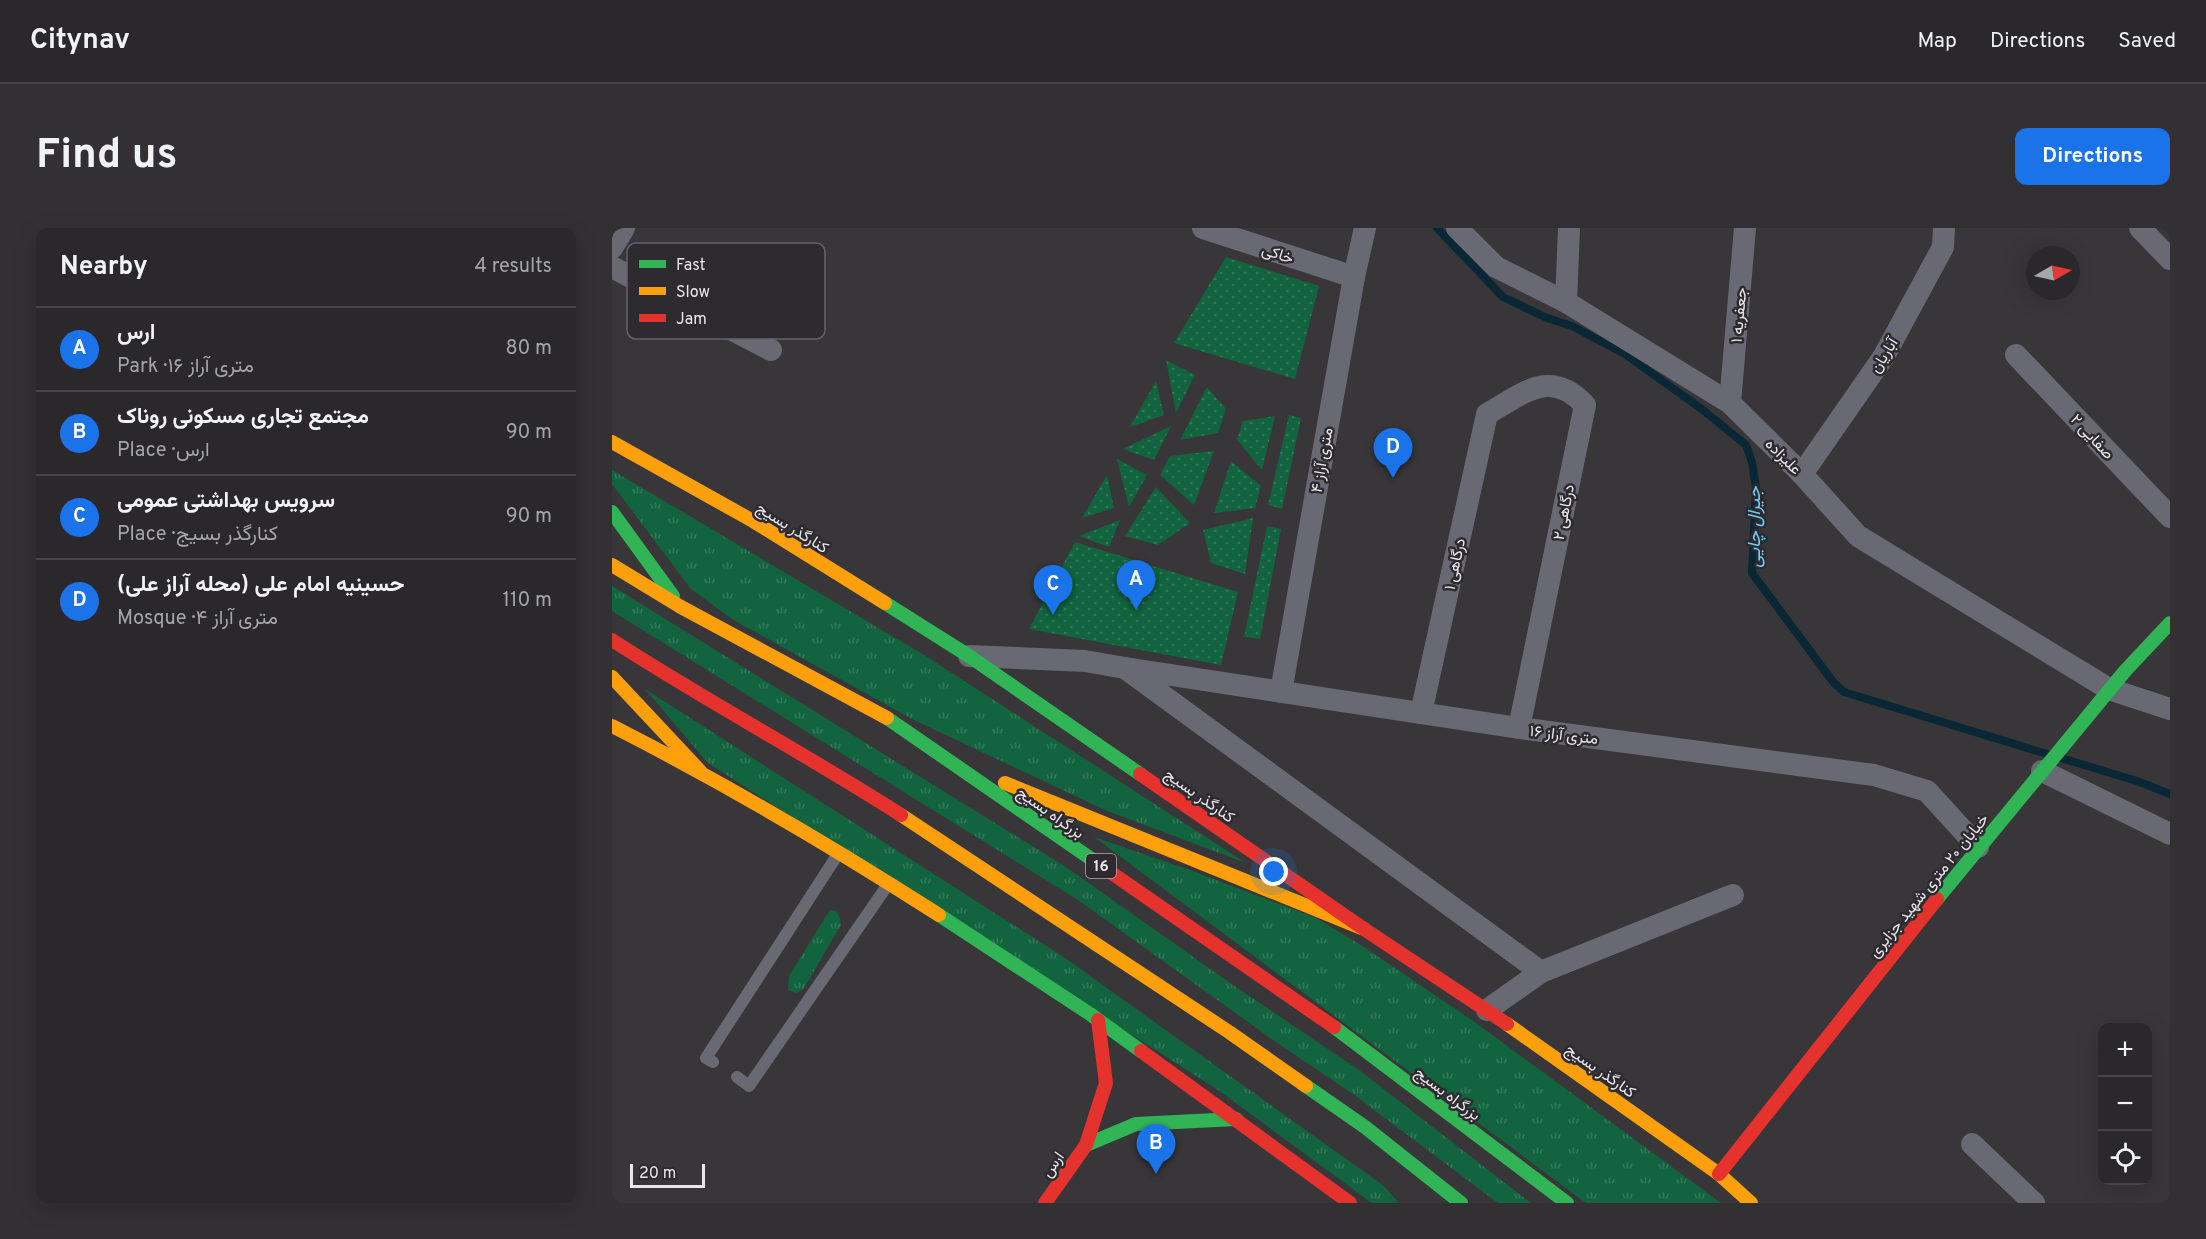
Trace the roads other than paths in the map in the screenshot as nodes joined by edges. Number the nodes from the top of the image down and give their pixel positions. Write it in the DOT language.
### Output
graph roads {
  1 [pos="624,228"];
  2 [pos="1203,228"];
  3 [pos="1365,228"];
  4 [pos="1456,228"];
  5 [pos="1569,228"];
  6 [pos="1745,228"];
  7 [pos="1944,228"];
  8 [pos="2140,228"];
  9 [pos="612,248"];
  10 [pos="2170,259"];
  11 [pos="612,267"];
  12 [pos="627,275"];
  13 [pos="1354,277"];
  14 [pos="1566,302"];
  15 [pos="750,339"];
  16 [pos="771,350"];
  17 [pos="2016,355"];
  18 [pos="1730,403"];
  19 [pos="1487,414"];
  20 [pos="612,442"];
  21 [pos="1802,474"];
  22 [pos="612,512"];
  23 [pos="2170,517"];
  24 [pos="612,565"];
  25 [pos="681,607"];
  26 [pos="2170,623"];
  27 [pos="612,640"];
  28 [pos="969,656"];
  29 [pos="1125,668"];
  30 [pos="612,677"];
  31 [pos="2109,689"];
  32 [pos="1281,692"];
  33 [pos="2170,709"];
  34 [pos="1421,713"];
  35 [pos="612,726"];
  36 [pos="1519,728"];
  37 [pos="946,759"];
  38 [pos="700,771"];
  39 [pos="2042,771"];
  40 [pos="2170,834"];
  41 [pos="1978,847"];
  42 [pos="839,853"];
  43 [pos="889,883"];
  44 [pos="1732,895"];
  45 [pos="1364,929"];
  46 [pos="1541,972"];
  47 [pos="1487,1010"];
  48 [pos="1098,1020"];
  49 [pos="713,1062"];
  50 [pos="736,1077"];
  51 [pos="1236,1119"];
  52 [pos="1365,1127"];
  53 [pos="1972,1144"];
  54 [pos="1086,1145"];
  55 [pos="1719,1174"];
  56 [pos="1406,1178"];
  57 [pos="1045,1203"];
  58 [pos="1350,1203"];
  59 [pos="1461,1203"];
  60 [pos="1567,1203"];
  61 [pos="1751,1203"];
  62 [pos="2034,1203"];
  1 -- 9 [label="street"];
  2 -- 13 [label="street, خاکی"];
  3 -- 13 [label="street, ۴ متری آراز"];
  4 -- 14 [label="street, علیزاده"];
  5 -- 14 [label="street"];
  6 -- 18 [label="street, جعفریه ۱"];
  7 -- 21 [label="street, آباریان"];
  8 -- 10 [label="street"];
  11 -- 12 [label="street"];
  13 -- 32 [label="street, ۴ متری آراز"];
  14 -- 18 [label="street, علیزاده"];
  15 -- 16 [label="street"];
  17 -- 23 [label="street, صفایی ۲"];
  18 -- 21 [label="street, علیزاده"];
  19 -- 34 [label="street, درگاهی ۱"];
  19 -- 36 [label="street, درگاهی ۲"];
  20 -- 28 [label="main road, کنارگذر بسیج"];
  21 -- 31 [label="street, علیزاده"];
  22 -- 25 [label="main road"];
  24 -- 25 [label="main road, بزرگراه بسیج / 16"];
  25 -- 37 [label="main road, بزرگراه بسیج / 16"];
  26 -- 31 [label="main road, خیابان ۲۰ متری شهید جزایری"];
  27 -- 52 [label="main road"];
  28 -- 29 [label="street, ۱۶ متری آراز"];
  28 -- 45 [label="main road, کنارگذر بسیج"];
  29 -- 32 [label="street, ۱۶ متری آراز"];
  29 -- 46 [label="street"];
  30 -- 38 [label="main road"];
  31 -- 33 [label="street, علیزاده"];
  31 -- 39 [label="main road, خیابان ۲۰ متری شهید جزایری"];
  32 -- 34 [label="street, ۱۶ متری آراز"];
  34 -- 36 [label="street, ۱۶ متری آراز"];
  35 -- 38 [label="main road"];
  36 -- 41 [label="street, ۱۶ متری آراز"];
  37 -- 45 [label="main road"];
  37 -- 60 [label="main road, بزرگراه بسیج / 16"];
  38 -- 42 [label="main road"];
  39 -- 40 [label="street"];
  39 -- 41 [label="main road, خیابان ۲۰ متری شهید جزایری"];
  41 -- 55 [label="main road, خیابان ۲۰ متری شهید جزایری"];
  42 -- 43 [label="main road"];
  42 -- 49 [label="lane"];
  43 -- 48 [label="main road"];
  43 -- 50 [label="lane"];
  44 -- 46 [label="street"];
  45 -- 47 [label="main road, کنارگذر بسیج"];
  46 -- 47 [label="street"];
  47 -- 55 [label="main road, کنارگذر بسیج"];
  48 -- 51 [label="main road"];
  48 -- 54 [label="main road"];
  51 -- 54 [label="main road"];
  51 -- 58 [label="main road"];
  52 -- 56 [label="main road"];
  52 -- 59 [label="main road"];
  53 -- 62 [label="street"];
  54 -- 57 [label="main road, ارس"];
  55 -- 61 [label="main road, کنارگذر بسیج"];
}
